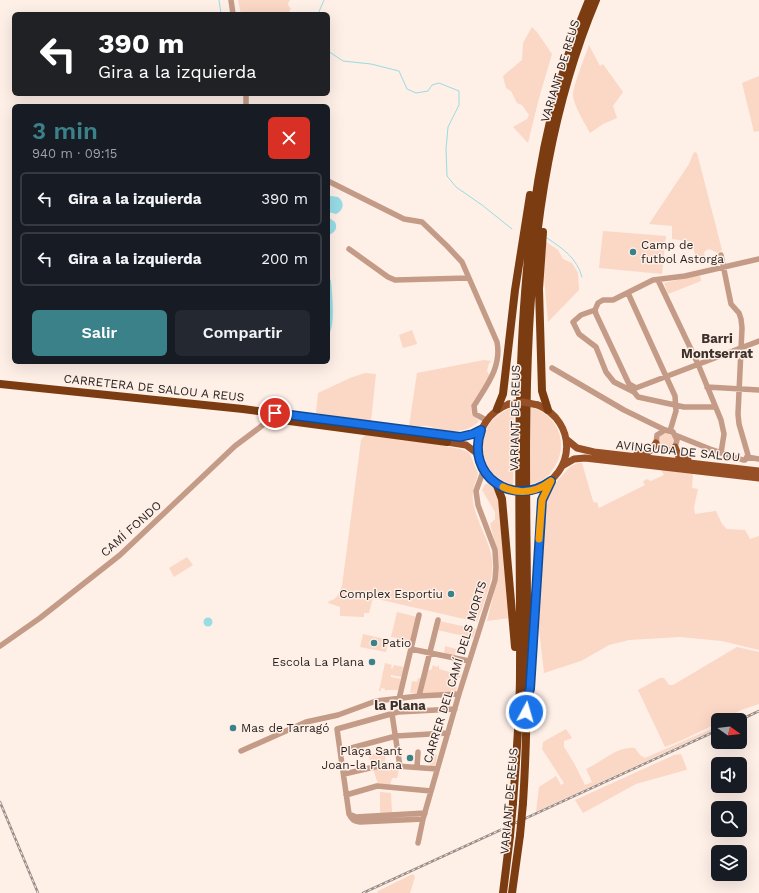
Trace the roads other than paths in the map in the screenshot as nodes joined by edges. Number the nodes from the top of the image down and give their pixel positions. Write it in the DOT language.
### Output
graph roads {
  1 [pos="231,0"];
  2 [pos="589,0"];
  3 [pos="596,0"];
  4 [pos="233,12"];
  5 [pos="565,85"];
  6 [pos="546,135"];
  7 [pos="330,182"];
  8 [pos="349,249"];
  9 [pos="721,255"];
  10 [pos="759,259"];
  11 [pos="723,268"];
  12 [pos="468,278"];
  13 [pos="658,280"];
  14 [pos="628,293"];
  15 [pos="596,308"];
  16 [pos="759,341"];
  17 [pos="741,347"];
  18 [pos="698,364"];
  19 [pos="552,368"];
  20 [pos="667,377"];
  21 [pos="0,384"];
  22 [pos="707,387"];
  23 [pos="739,389"];
  24 [pos="0,390"];
  25 [pos="759,390"];
  26 [pos="676,406"];
  27 [pos="715,407"];
  28 [pos="497,409"];
  29 [pos="548,410"];
  30 [pos="266,418"];
  31 [pos="486,420"];
  32 [pos="481,430"];
  33 [pos="667,432"];
  34 [pos="448,439"];
  35 [pos="566,439"];
  36 [pos="688,440"];
  37 [pos="656,443"];
  38 [pos="676,445"];
  39 [pos="721,453"];
  40 [pos="478,454"];
  41 [pos="620,455"];
  42 [pos="594,456"];
  43 [pos="746,458"];
  44 [pos="759,459"];
  45 [pos="704,465"];
  46 [pos="562,466"];
  47 [pos="484,470"];
  48 [pos="759,471"];
  49 [pos="759,478"];
  50 [pos="493,481"];
  51 [pos="551,481"];
  52 [pos="479,484"];
  53 [pos="419,615"];
  54 [pos="438,620"];
  55 [pos="0,646"];
  56 [pos="411,649"];
  57 [pos="430,653"];
  58 [pos="469,661"];
  59 [pos="459,694"];
  60 [pos="419,696"];
  61 [pos="523,697"];
  62 [pos="399,699"];
  63 [pos="455,709"];
  64 [pos="392,714"];
  65 [pos="448,733"];
  66 [pos="396,736"];
  67 [pos="241,751"];
  68 [pos="340,751"];
  69 [pos="418,752"];
  70 [pos="400,767"];
  71 [pos="417,767"];
  72 [pos="437,769"];
  73 [pos="344,774"];
  74 [pos="431,791"];
  75 [pos="346,795"];
  76 [pos="424,816"];
  77 [pos="418,843"];
  78 [pos="503,893"];
  79 [pos="512,893"];
  1 -- 4 [label="street"];
  2 -- 6 [label="highway, VARIANT DE REUS"];
  3 -- 5 [label="highway, VARIANT DE REUS"];
  5 -- 29 [label="highway"];
  5 -- 61 [label="highway, VARIANT DE REUS"];
  6 -- 28 [label="highway"];
  6 -- 61 [label="highway, VARIANT DE REUS"];
  7 -- 12 [label="street"];
  8 -- 12 [label="street"];
  9 -- 11 [label="street"];
  10 -- 11 [label="street"];
  11 -- 13 [label="street"];
  11 -- 17 [label="street"];
  12 -- 31 [label="street"];
  13 -- 14 [label="street"];
  13 -- 18 [label="street"];
  14 -- 15 [label="street"];
  14 -- 20 [label="street"];
  15 -- 20 [label="street"];
  15 -- 26 [label="street"];
  16 -- 17 [label="street"];
  17 -- 18 [label="street"];
  17 -- 23 [label="street"];
  18 -- 20 [label="street"];
  18 -- 22 [label="street"];
  19 -- 33 [label="street"];
  20 -- 26 [label="street"];
  21 -- 34 [label="highway, CARRETERA DE SALOU A REUS"];
  22 -- 23 [label="street"];
  22 -- 27 [label="street"];
  23 -- 25 [label="street"];
  23 -- 43 [label="street"];
  24 -- 30 [label="highway"];
  26 -- 27 [label="street"];
  26 -- 33 [label="street"];
  27 -- 39 [label="street"];
  28 -- 29 [label="main road, bridge"];
  28 -- 31 [label="main road"];
  29 -- 35 [label="main road"];
  30 -- 34 [label="highway"];
  30 -- 55 [label="street, CAMÍ FONDO"];
  31 -- 32 [label="main road"];
  32 -- 34 [label="main road"];
  32 -- 40 [label="main road"];
  33 -- 36 [label="street"];
  33 -- 37 [label="street"];
  33 -- 38 [label="street"];
  34 -- 40 [label="main road"];
  35 -- 42 [label="main road"];
  35 -- 46 [label="main road"];
  36 -- 38 [label="street"];
  36 -- 39 [label="street"];
  37 -- 38 [label="street"];
  37 -- 41 [label="main road"];
  38 -- 45 [label="main road"];
  39 -- 43 [label="street"];
  40 -- 47 [label="main road"];
  41 -- 42 [label="main road, AVINGUDA DE SALOU"];
  41 -- 45 [label="main road, AVINGUDA DE SALOU"];
  42 -- 46 [label="main road"];
  42 -- 49 [label="main road, AVINGUDA DE SALOU"];
  43 -- 44 [label="street"];
  45 -- 48 [label="main road, AVINGUDA DE SALOU"];
  46 -- 51 [label="main road"];
  47 -- 50 [label="main road"];
  47 -- 52 [label="street, CARRER DEL CAMÍ DELS MORTS"];
  50 -- 51 [label="main road, bridge"];
  50 -- 52 [label="street"];
  50 -- 61 [label="highway"];
  51 -- 61 [label="highway"];
  52 -- 58 [label="street, CARRER DEL CAMÍ DELS MORTS"];
  53 -- 56 [label="street"];
  54 -- 57 [label="street"];
  56 -- 57 [label="street"];
  56 -- 62 [label="street"];
  57 -- 58 [label="street"];
  57 -- 60 [label="street"];
  58 -- 59 [label="street, CARRER DEL CAMÍ DELS MORTS"];
  59 -- 60 [label="street"];
  59 -- 63 [label="street, CARRER DEL CAMÍ DELS MORTS"];
  60 -- 62 [label="street"];
  61 -- 78 [label="highway, VARIANT DE REUS, bridge"];
  61 -- 79 [label="highway, VARIANT DE REUS, bridge"];
  62 -- 67 [label="street"];
  63 -- 64 [label="street"];
  63 -- 65 [label="street, CARRER DEL CAMÍ DELS MORTS"];
  64 -- 66 [label="street"];
  64 -- 68 [label="street"];
  65 -- 66 [label="street"];
  65 -- 72 [label="street, CARRER DEL CAMÍ DELS MORTS"];
  66 -- 68 [label="street"];
  66 -- 70 [label="street"];
  68 -- 73 [label="street"];
  69 -- 71 [label="street"];
  70 -- 71 [label="street"];
  70 -- 73 [label="street"];
  71 -- 72 [label="street"];
  72 -- 74 [label="street, CARRER DEL CAMÍ DELS MORTS"];
  73 -- 75 [label="street"];
  74 -- 75 [label="street"];
  74 -- 76 [label="street, CARRER DEL CAMÍ DELS MORTS"];
  75 -- 76 [label="street"];
  76 -- 77 [label="street, CARRER DEL CAMÍ DELS MORTS"];
}
